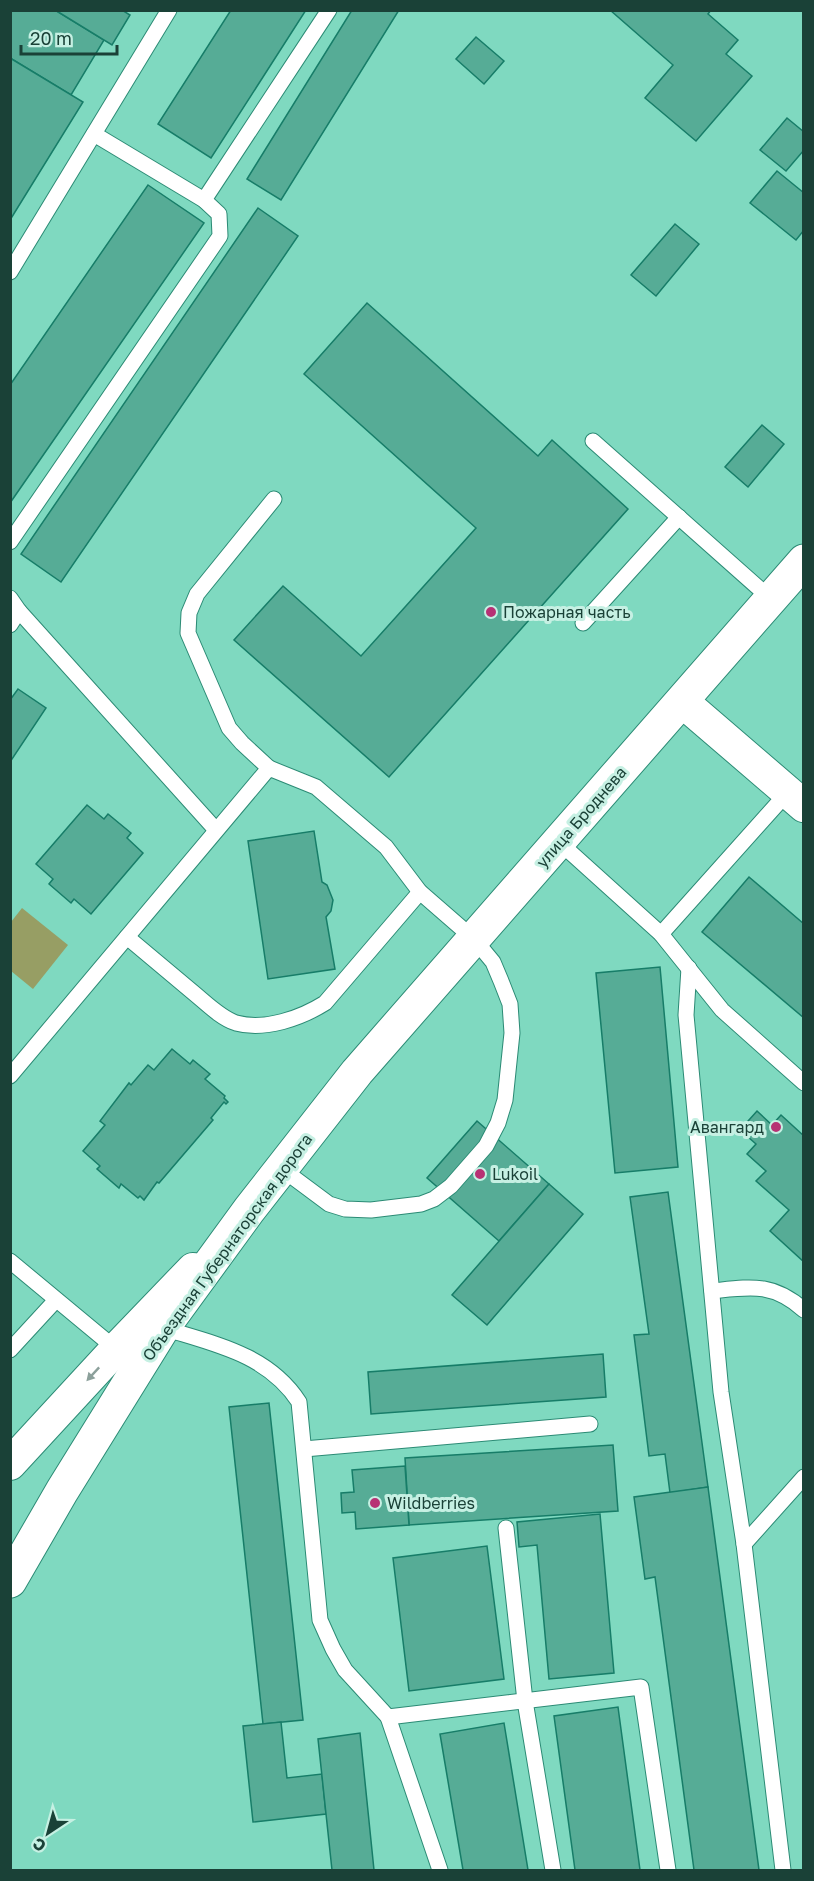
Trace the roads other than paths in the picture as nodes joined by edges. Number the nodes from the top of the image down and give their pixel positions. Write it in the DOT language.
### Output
graph roads {
  1 [pos="329,10"];
  2 [pos="166,11"];
  3 [pos="94,134"];
  4 [pos="204,200"];
  5 [pos="10,272"];
  6 [pos="593,441"];
  7 [pos="274,499"];
  8 [pos="679,517"];
  9 [pos="10,542"];
  10 [pos="804,561"];
  11 [pos="10,598"];
  12 [pos="771,599"];
  13 [pos="19,611"];
  14 [pos="583,623"];
  15 [pos="10,625"];
  16 [pos="683,702"];
  17 [pos="269,768"];
  18 [pos="796,799"];
  19 [pos="216,830"];
  20 [pos="559,842"];
  21 [pos="420,892"];
  22 [pos="661,934"];
  23 [pos="128,937"];
  24 [pos="474,939"];
  25 [pos="689,968"];
  26 [pos="357,1072"];
  27 [pos="10,1076"];
  28 [pos="804,1083"];
  29 [pos="282,1169"];
  30 [pos="249,1210"];
  31 [pos="10,1261"];
  32 [pos="712,1291"];
  33 [pos="56,1300"];
  34 [pos="804,1310"];
  35 [pos="163,1328"];
  36 [pos="116,1349"];
  37 [pos="10,1350"];
  38 [pos="590,1424"];
  39 [pos="304,1449"];
  40 [pos="10,1464"];
  41 [pos="804,1477"];
  42 [pos="506,1528"];
  43 [pos="744,1544"];
  44 [pos="10,1581"];
  45 [pos="525,1701"];
  46 [pos="388,1718"];
  47 [pos="440,1870"];
  48 [pos="553,1870"];
  49 [pos="668,1870"];
  50 [pos="783,1870"];
  1 -- 4 [label="lane"];
  2 -- 3 [label="lane"];
  3 -- 4 [label="lane"];
  3 -- 5 [label="lane"];
  4 -- 9 [label="lane"];
  6 -- 8 [label="lane"];
  7 -- 17 [label="lane"];
  8 -- 12 [label="lane"];
  8 -- 14 [label="lane"];
  10 -- 12 [label="main road, улица Броднева"];
  11 -- 13 [label="lane"];
  12 -- 16 [label="main road, улица Броднева"];
  13 -- 15 [label="lane"];
  13 -- 19 [label="lane"];
  16 -- 18 [label="street"];
  16 -- 20 [label="main road, улица Броднева"];
  17 -- 19 [label="lane"];
  17 -- 21 [label="lane"];
  18 -- 22 [label="lane"];
  19 -- 23 [label="lane"];
  20 -- 22 [label="lane"];
  20 -- 24 [label="main road, улица Броднева"];
  21 -- 23 [label="lane"];
  21 -- 24 [label="lane"];
  22 -- 25 [label="lane"];
  23 -- 27 [label="lane"];
  24 -- 26 [label="main road, улица Броднева"];
  24 -- 29 [label="lane"];
  25 -- 28 [label="lane"];
  25 -- 32 [label="lane"];
  26 -- 29 [label="main road, Объездная Губернаторская дорога"];
  29 -- 30 [label="main road, Объездная Губернаторская дорога"];
  30 -- 35 [label="main road, Объездная Губернаторская дорога"];
  30 -- 36 [label="street"];
  31 -- 33 [label="lane"];
  32 -- 34 [label="lane"];
  32 -- 43 [label="lane"];
  33 -- 36 [label="lane"];
  33 -- 37 [label="lane"];
  35 -- 39 [label="lane"];
  35 -- 44 [label="main road, Объездная Губернаторская дорога"];
  36 -- 40 [label="street, one-way"];
  38 -- 39 [label="lane"];
  39 -- 46 [label="lane"];
  41 -- 43 [label="lane"];
  42 -- 45 [label="lane"];
  43 -- 50 [label="lane"];
  45 -- 46 [label="lane"];
  45 -- 48 [label="lane"];
  45 -- 49 [label="lane"];
  46 -- 47 [label="lane"];
}
